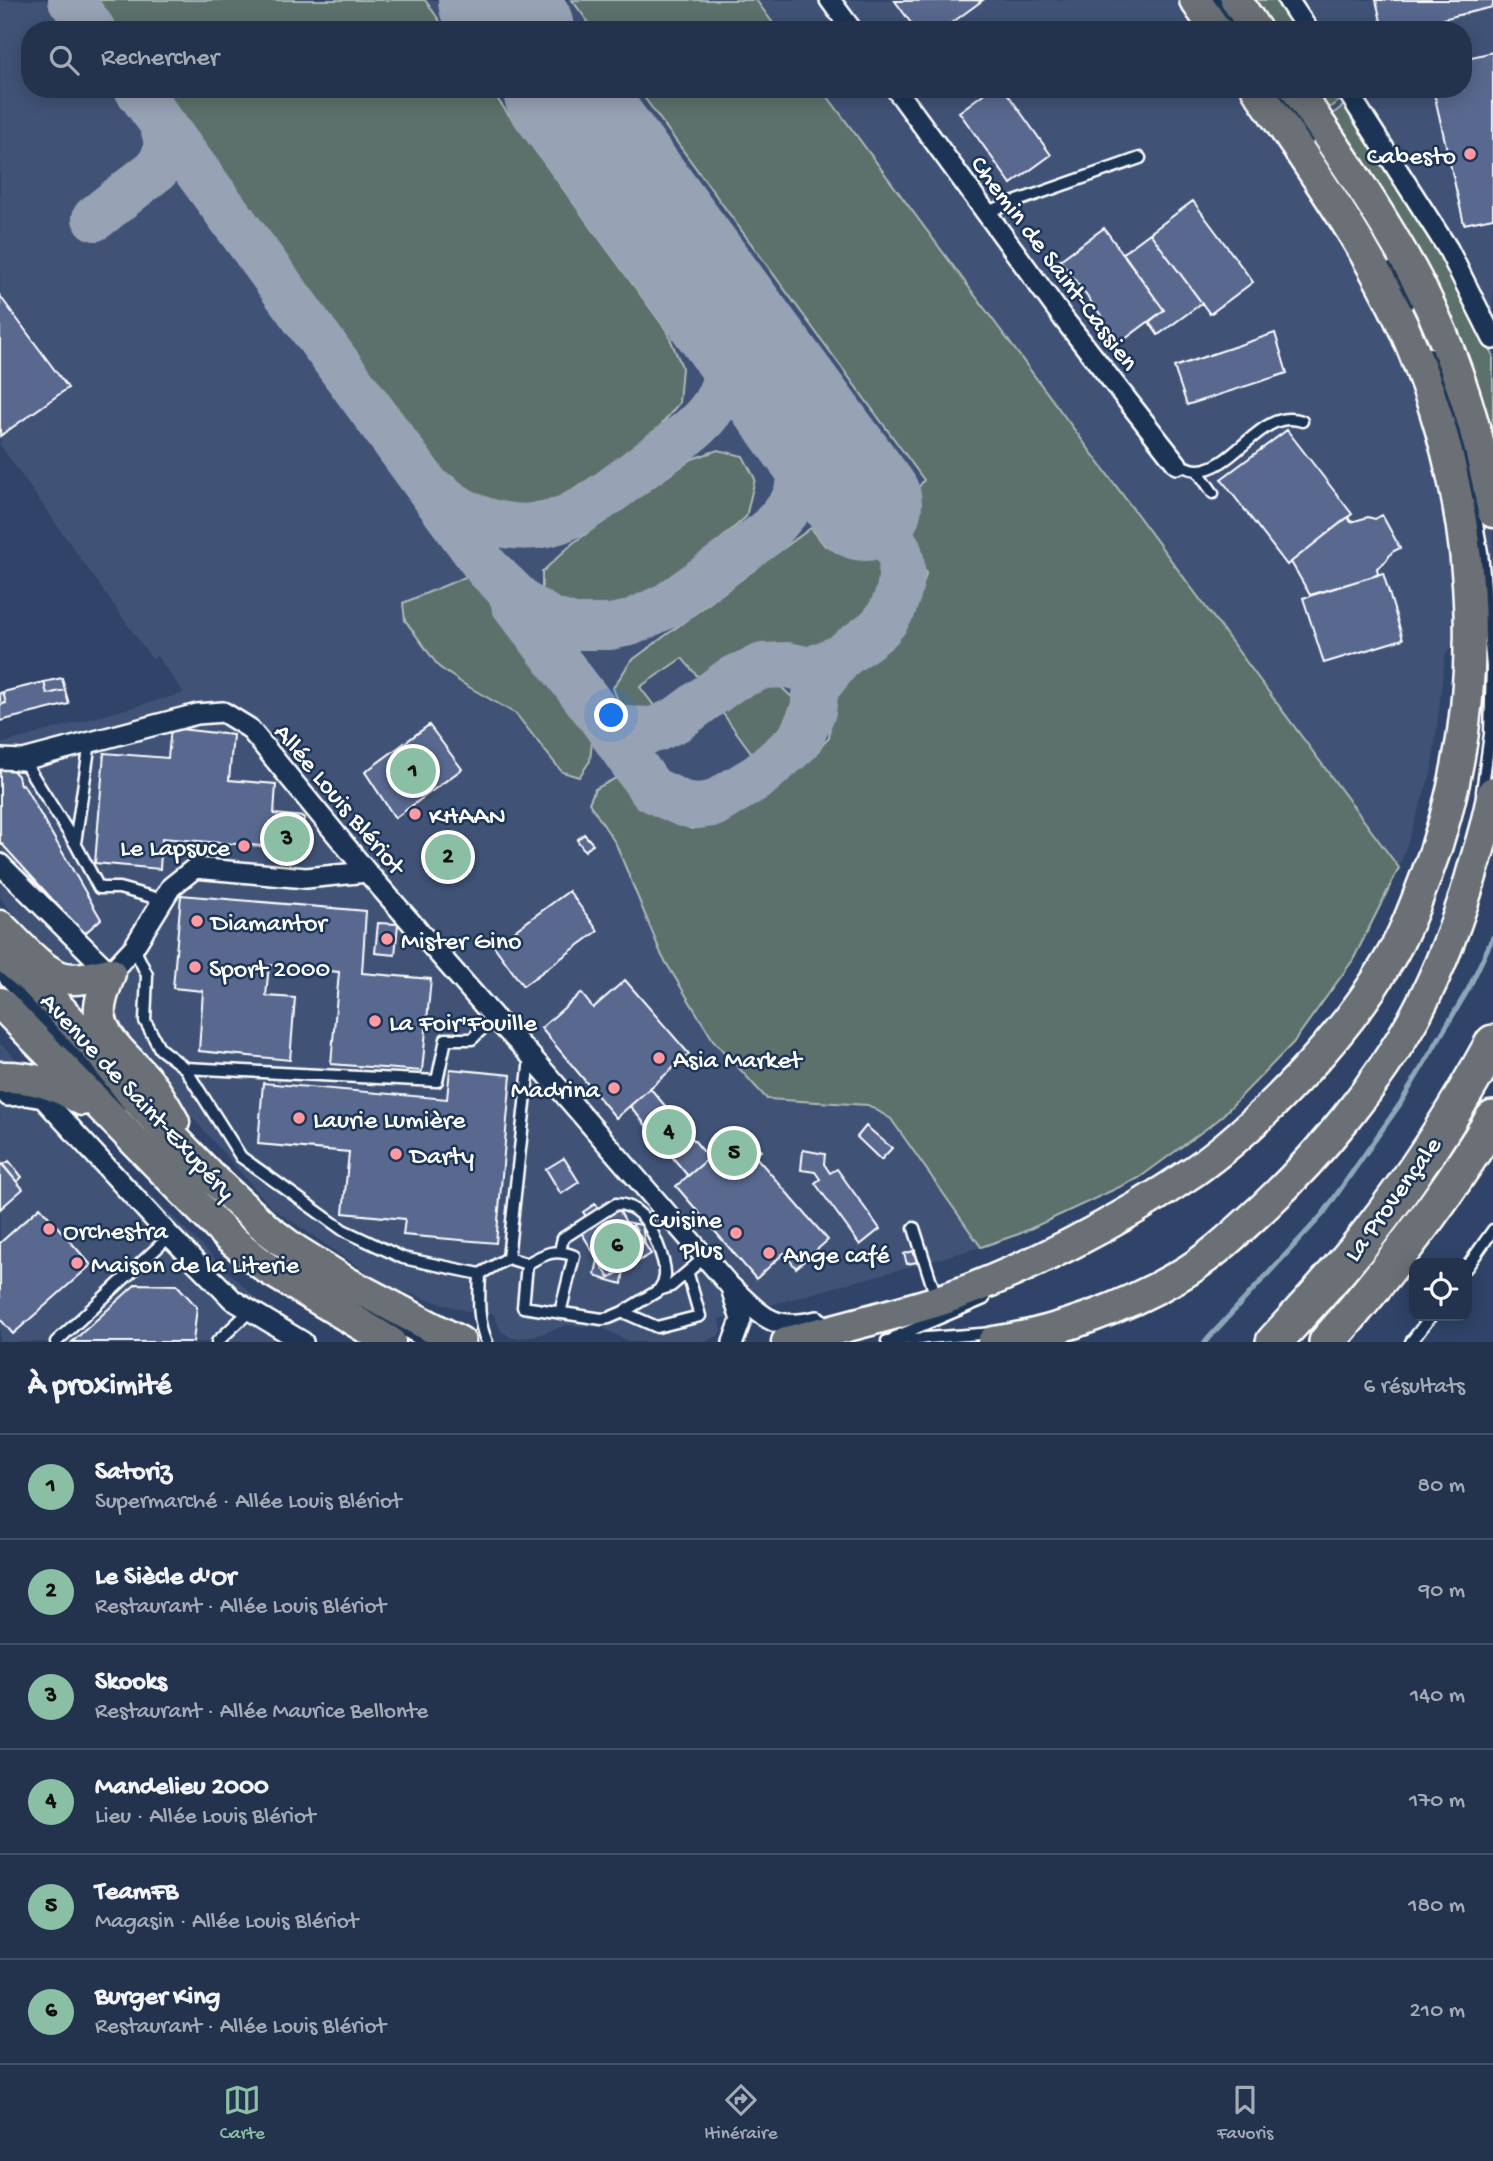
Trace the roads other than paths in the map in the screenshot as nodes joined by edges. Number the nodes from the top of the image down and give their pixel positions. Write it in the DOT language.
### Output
graph roads {
  1 [pos="830,0"];
  2 [pos="1195,0"];
  3 [pos="1216,0"];
  4 [pos="1236,0"];
  5 [pos="1288,0"];
  6 [pos="845,21"];
  7 [pos="1210,21"];
  8 [pos="1230,21"];
  9 [pos="1250,21"];
  10 [pos="1302,21"];
  11 [pos="903,98"];
  12 [pos="1263,98"];
  13 [pos="1282,98"];
  14 [pos="1302,98"];
  15 [pos="1352,98"];
  16 [pos="1311,143"];
  17 [pos="1140,158"];
  18 [pos="986,212"];
  19 [pos="1386,262"];
  20 [pos="1415,318"];
  21 [pos="1493,339"];
  22 [pos="1425,340"];
  23 [pos="1301,421"];
  24 [pos="1177,464"];
  25 [pos="1197,470"];
  26 [pos="1213,493"];
  27 [pos="1493,512"];
  28 [pos="1483,576"];
  29 [pos="1480,661"];
  30 [pos="1479,673"];
  31 [pos="1479,686"];
  32 [pos="1475,722"];
  33 [pos="90,741"];
  34 [pos="0,759"];
  35 [pos="23,761"];
  36 [pos="1467,770"];
  37 [pos="1493,792"];
  38 [pos="1459,807"];
  39 [pos="75,843"];
  40 [pos="0,864"];
  41 [pos="368,872"];
  42 [pos="163,900"];
  43 [pos="0,926"];
  44 [pos="134,947"];
  45 [pos="0,953"];
  46 [pos="0,972"];
  47 [pos="110,973"];
  48 [pos="5,994"];
  49 [pos="1367,1013"];
  50 [pos="494,1017"];
  51 [pos="1493,1043"];
  52 [pos="530,1055"];
  53 [pos="184,1068"];
  54 [pos="0,1077"];
  55 [pos="0,1086"];
  56 [pos="121,1115"];
  57 [pos="1493,1119"];
  58 [pos="195,1159"];
  59 [pos="914,1228"];
  60 [pos="1493,1230"];
  61 [pos="170,1236"];
  62 [pos="560,1251"];
  63 [pos="705,1257"];
  64 [pos="508,1258"];
  65 [pos="1472,1260"];
  66 [pos="527,1264"];
  67 [pos="1187,1265"];
  68 [pos="688,1273"];
  69 [pos="480,1274"];
  70 [pos="730,1286"];
  71 [pos="659,1290"];
  72 [pos="994,1295"];
  73 [pos="347,1297"];
  74 [pos="924,1304"];
  75 [pos="250,1311"];
  76 [pos="623,1312"];
  77 [pos="560,1313"];
  78 [pos="1427,1321"];
  79 [pos="884,1341"];
  80 [pos="56,1342"];
  81 [pos="217,1342"];
  82 [pos="303,1342"];
  83 [pos="390,1342"];
  84 [pos="423,1342"];
  85 [pos="460,1342"];
  86 [pos="487,1342"];
  87 [pos="733,1342"];
  88 [pos="787,1342"];
  89 [pos="993,1342"];
  90 [pos="1274,1342"];
  91 [pos="1326,1342"];
  92 [pos="1411,1342"];
  1 -- 6 [label="street"];
  2 -- 7 [label="main road"];
  3 -- 8 [label="lane"];
  4 -- 9 [label="main road"];
  5 -- 10 [label="street"];
  11 -- 18 [label="street, Chemin de Saint-Cassien"];
  12 -- 74 [label="main road"];
  13 -- 16 [label="lane"];
  14 -- 27 [label="main road"];
  15 -- 21 [label="street"];
  17 -- 18 [label="lane"];
  18 -- 24 [label="street, Chemin de Saint-Cassien"];
  19 -- 20 [label="lane"];
  22 -- 28 [label="lane"];
  23 -- 25 [label="lane"];
  24 -- 25 [label="lane"];
  25 -- 26 [label="lane"];
  28 -- 29 [label="lane"];
  28 -- 67 [label="lane"];
  30 -- 31 [label="lane"];
  32 -- 36 [label="lane"];
  33 -- 35 [label="street, Allée Louis Blériot"];
  33 -- 39 [label="lane"];
  33 -- 41 [label="street, Allée Louis Blériot"];
  34 -- 35 [label="street, Allée Louis Blériot"];
  35 -- 39 [label="lane"];
  37 -- 67 [label="main road"];
  38 -- 49 [label="lane"];
  39 -- 42 [label="lane"];
  40 -- 47 [label="street"];
  41 -- 42 [label="street"];
  41 -- 50 [label="street, Allée Louis Blériot"];
  42 -- 44 [label="street"];
  43 -- 47 [label="main road"];
  44 -- 47 [label="street"];
  44 -- 53 [label="lane"];
  45 -- 58 [label="main road, Avenue de Saint-Exupéry"];
  46 -- 48 [label="lane"];
  47 -- 58 [label="main road"];
  48 -- 56 [label="main road, Avenue de Saint-Exupéry"];
  50 -- 52 [label="street, Allée Louis Blériot"];
  50 -- 53 [label="lane"];
  51 -- 90 [label="highway, La Provençale"];
  52 -- 63 [label="street, Allée Louis Blériot"];
  52 -- 64 [label="lane"];
  53 -- 69 [label="lane"];
  54 -- 56 [label="main road"];
  55 -- 61 [label="street"];
  56 -- 83 [label="main road, Avenue de Saint-Exupéry"];
  57 -- 91 [label="highway, La Provençale"];
  58 -- 85 [label="main road, Avenue de Saint-Exupéry"];
  59 -- 74 [label="lane"];
  60 -- 65 [label="lane"];
  61 -- 75 [label="street"];
  61 -- 80 [label="lane"];
  62 -- 66 [label="lane"];
  62 -- 71 [label="lane"];
  62 -- 77 [label="lane"];
  63 -- 68 [label="lane"];
  63 -- 70 [label="street, Allée Louis Blériot"];
  64 -- 66 [label="lane"];
  64 -- 69 [label="lane"];
  66 -- 77 [label="lane"];
  67 -- 79 [label="lane"];
  67 -- 89 [label="main road"];
  68 -- 71 [label="lane"];
  68 -- 76 [label="lane"];
  69 -- 86 [label="lane"];
  70 -- 74 [label="street, Allée Louis Blériot"];
  70 -- 87 [label="street"];
  71 -- 76 [label="lane"];
  72 -- 79 [label="lane"];
  73 -- 84 [label="lane"];
  74 -- 88 [label="main road"];
  75 -- 81 [label="lane"];
  75 -- 82 [label="street"];
  76 -- 77 [label="lane"];
  78 -- 92 [label="lane"];
}
